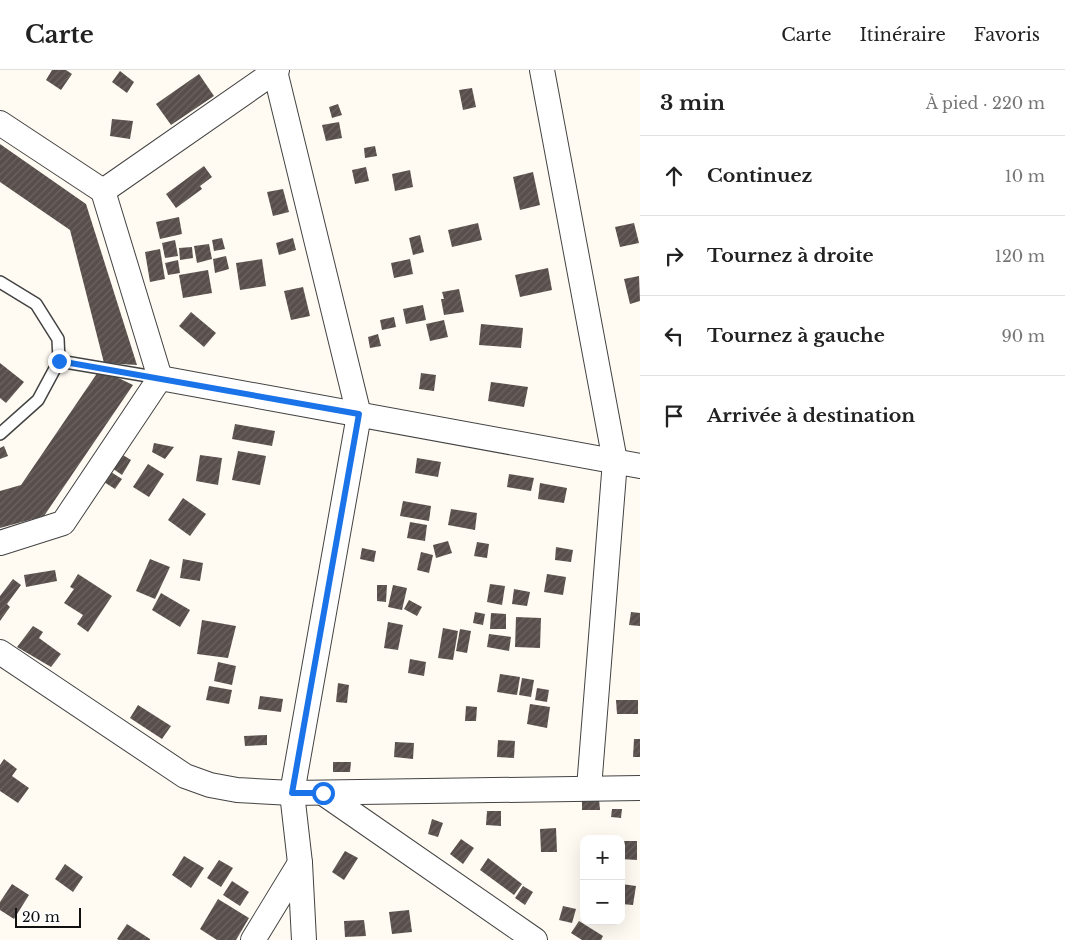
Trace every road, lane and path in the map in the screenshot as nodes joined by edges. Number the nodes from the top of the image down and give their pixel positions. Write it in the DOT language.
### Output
graph roads {
  1 [pos="275,70"];
  2 [pos="542,70"];
  3 [pos="0,123"];
  4 [pos="103,191"];
  5 [pos="0,282"];
  6 [pos="59,361"];
  7 [pos="160,378"];
  8 [pos="359,414"];
  9 [pos="0,434"];
  10 [pos="615,461"];
  11 [pos="640,466"];
  12 [pos="0,543"];
  13 [pos="0,652"];
  14 [pos="589,788"];
  15 [pos="640,788"];
  16 [pos="292,793"];
  17 [pos="323,793"];
  18 [pos="300,863"];
  19 [pos="253,940"];
  20 [pos="304,940"];
  21 [pos="535,940"];
  1 -- 4 [label="street"];
  1 -- 8 [label="street"];
  2 -- 10 [label="street"];
  3 -- 4 [label="street"];
  4 -- 7 [label="street"];
  5 -- 6 [label="lane"];
  6 -- 7 [label="lane"];
  6 -- 9 [label="lane"];
  7 -- 8 [label="street"];
  7 -- 12 [label="street"];
  8 -- 10 [label="street"];
  8 -- 16 [label="street"];
  10 -- 11 [label="street"];
  10 -- 14 [label="street"];
  13 -- 16 [label="street"];
  14 -- 15 [label="street"];
  14 -- 17 [label="street"];
  16 -- 17 [label="street"];
  16 -- 18 [label="street"];
  17 -- 21 [label="street"];
  18 -- 19 [label="street"];
  18 -- 20 [label="street"];
}
